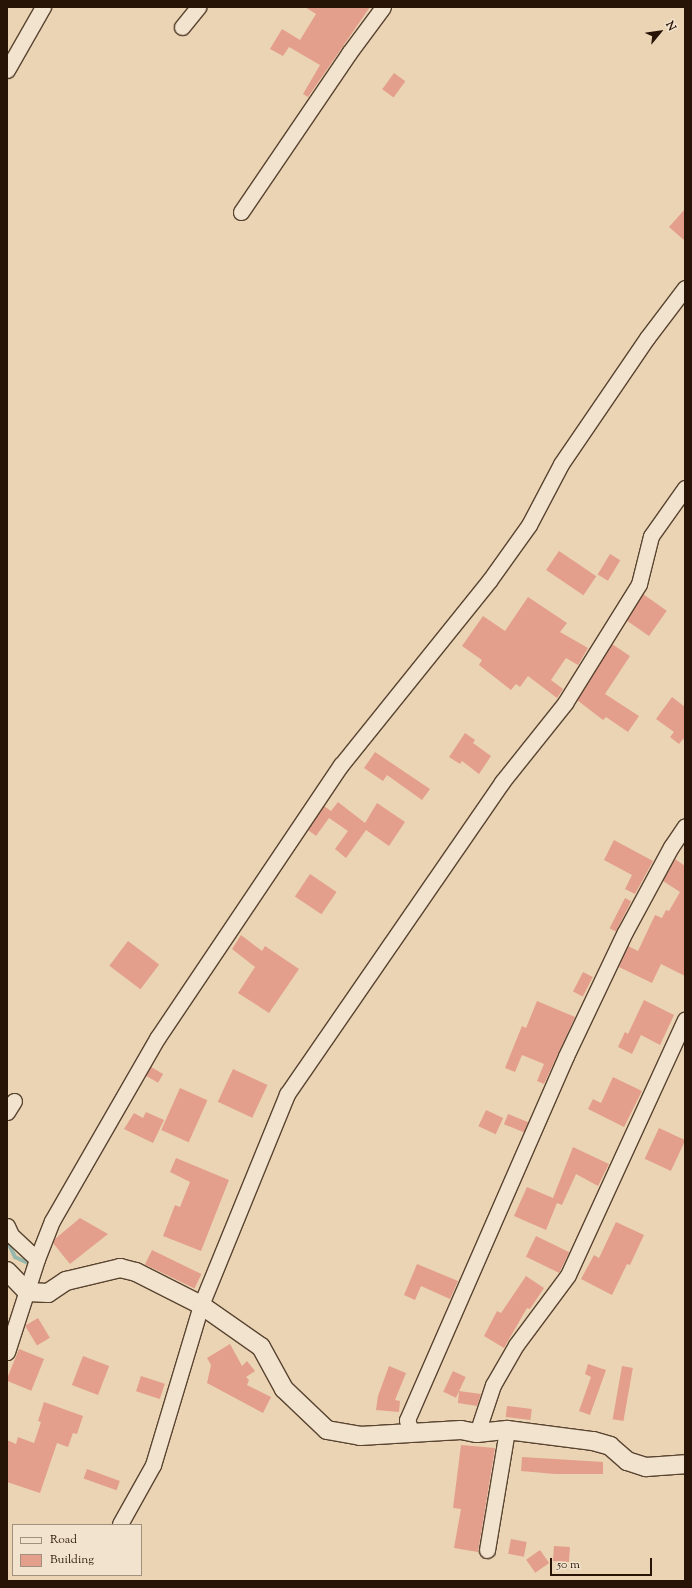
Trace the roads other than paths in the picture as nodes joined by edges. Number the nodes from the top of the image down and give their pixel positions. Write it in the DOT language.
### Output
graph roads {
  1 [pos="43,7"];
  2 [pos="198,7"];
  3 [pos="383,7"];
  4 [pos="182,27"];
  5 [pos="7,70"];
  6 [pos="241,212"];
  7 [pos="685,288"];
  8 [pos="685,488"];
  9 [pos="685,826"];
  10 [pos="685,1019"];
  11 [pos="7,1226"];
  12 [pos="37,1259"];
  13 [pos="7,1271"];
  14 [pos="28,1292"];
  15 [pos="201,1305"];
  16 [pos="7,1352"];
  17 [pos="507,1430"];
  18 [pos="412,1433"];
  19 [pos="477,1433"];
  20 [pos="685,1464"];
  21 [pos="120,1524"];
  22 [pos="487,1550"];
  1 -- 5 [label="street"];
  2 -- 4 [label="street"];
  3 -- 6 [label="street"];
  7 -- 12 [label="street"];
  8 -- 15 [label="street"];
  9 -- 18 [label="street"];
  10 -- 19 [label="street"];
  11 -- 12 [label="street"];
  12 -- 14 [label="street"];
  13 -- 14 [label="street"];
  14 -- 15 [label="street"];
  14 -- 16 [label="street"];
  15 -- 18 [label="street"];
  15 -- 21 [label="street"];
  17 -- 19 [label="street"];
  17 -- 20 [label="street"];
  17 -- 22 [label="street"];
  18 -- 19 [label="street"];
}
